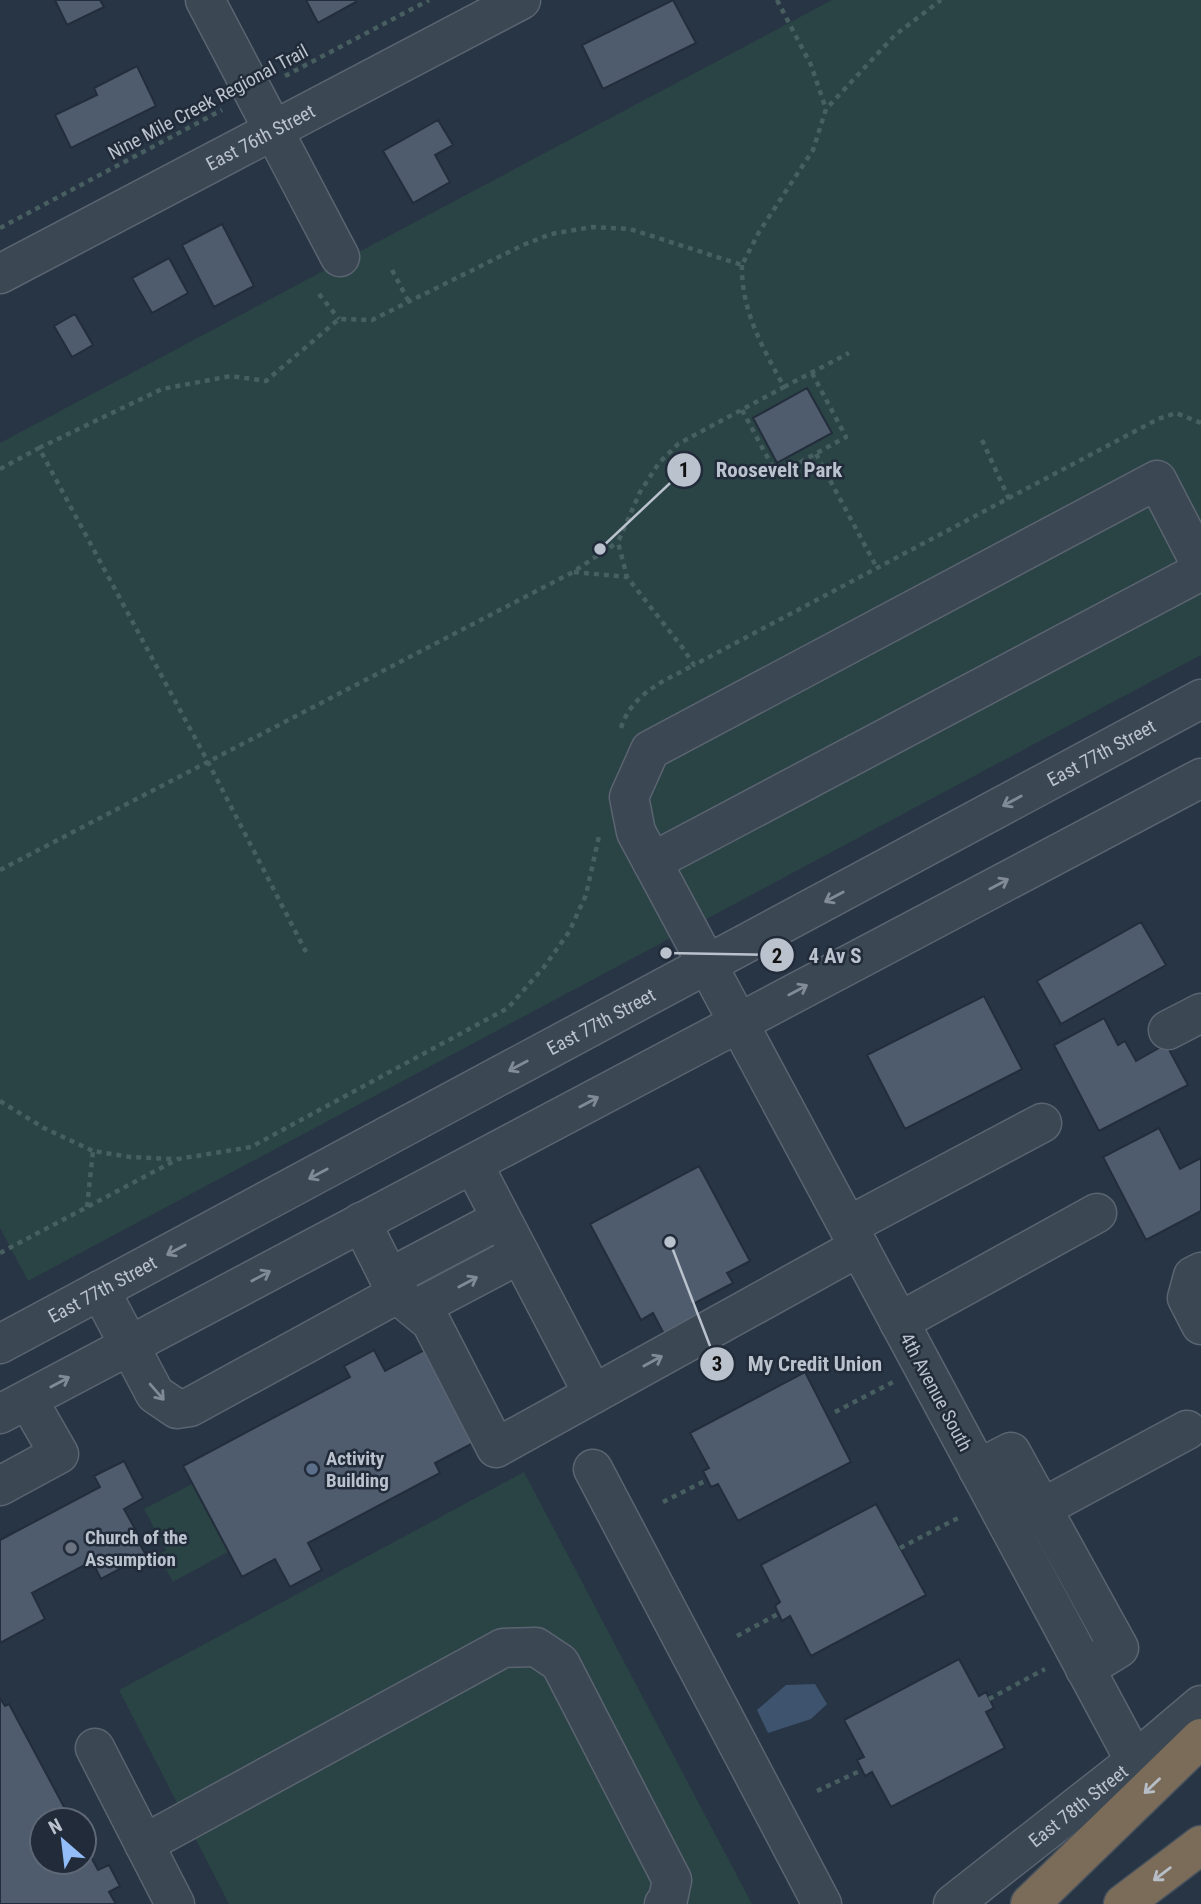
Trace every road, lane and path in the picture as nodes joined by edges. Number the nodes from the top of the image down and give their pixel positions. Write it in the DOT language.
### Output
graph roads {
  1 [pos="205,0"];
  2 [pos="429,0"];
  3 [pos="522,0"];
  4 [pos="778,0"];
  5 [pos="941,0"];
  6 [pos="253,93"];
  7 [pos="826,109"];
  8 [pos="272,129"];
  9 [pos="0,228"];
  10 [pos="340,257"];
  11 [pos="742,265"];
  12 [pos="392,270"];
  13 [pos="0,274"];
  14 [pos="319,294"];
  15 [pos="409,302"];
  16 [pos="339,319"];
  17 [pos="849,353"];
  18 [pos="812,373"];
  19 [pos="784,387"];
  20 [pos="742,410"];
  21 [pos="1201,423"];
  22 [pos="982,440"];
  23 [pos="39,448"];
  24 [pos="816,454"];
  25 [pos="0,469"];
  26 [pos="1009,499"];
  27 [pos="618,542"];
  28 [pos="877,568"];
  29 [pos="1201,568"];
  30 [pos="573,572"];
  31 [pos="627,577"];
  32 [pos="694,665"];
  33 [pos="1201,699"];
  34 [pos="618,737"];
  35 [pos="208,762"];
  36 [pos="1199,783"];
  37 [pos="600,832"];
  38 [pos="652,862"];
  39 [pos="0,870"];
  40 [pos="306,952"];
  41 [pos="708,964"];
  42 [pos="1201,1013"];
  43 [pos="738,1022"];
  44 [pos="1168,1030"];
  45 [pos="0,1101"];
  46 [pos="1042,1123"];
  47 [pos="93,1151"];
  48 [pos="178,1159"];
  49 [pos="472,1164"];
  50 [pos="87,1208"];
  51 [pos="1097,1213"];
  52 [pos="501,1219"];
  53 [pos="361,1222"];
  54 [pos="853,1237"];
  55 [pos="0,1253"];
  56 [pos="520,1254"];
  57 [pos="1201,1272"];
  58 [pos="100,1290"];
  59 [pos="401,1294"];
  60 [pos="899,1322"];
  61 [pos="1201,1325"];
  62 [pos="0,1344"];
  63 [pos="128,1346"];
  64 [pos="893,1382"];
  65 [pos="593,1394"];
  66 [pos="14,1407"];
  67 [pos="835,1412"];
  68 [pos="1187,1430"];
  69 [pos="593,1469"];
  70 [pos="978,1469"];
  71 [pos="707,1480"];
  72 [pos="0,1486"];
  73 [pos="663,1502"];
  74 [pos="1042,1509"];
  75 [pos="966,1514"];
  76 [pos="1009,1526"];
  77 [pos="900,1548"];
  78 [pos="778,1614"];
  79 [pos="737,1636"];
  80 [pos="1067,1668"];
  81 [pos="989,1699"];
  82 [pos="1201,1705"];
  83 [pos="1201,1738"];
  84 [pos="95,1748"];
  85 [pos="1135,1761"];
  86 [pos="862,1770"];
  87 [pos="817,1791"];
  88 [pos="144,1844"];
  89 [pos="1201,1844"];
  90 [pos="175,1904"];
  91 [pos="664,1904"];
  92 [pos="822,1904"];
  93 [pos="953,1904"];
  94 [pos="1030,1904"];
  95 [pos="1124,1904"];
  1 -- 6 [label="street"];
  2 -- 6 [label="path, Nine Mile Creek Regional Trail"];
  3 -- 8 [label="street, East 76th Street"];
  4 -- 7 [label="path"];
  5 -- 7 [label="path"];
  6 -- 8 [label="street"];
  6 -- 9 [label="path, Nine Mile Creek Regional Trail"];
  7 -- 11 [label="path"];
  8 -- 10 [label="street"];
  8 -- 13 [label="street, East 76th Street"];
  11 -- 15 [label="path"];
  11 -- 19 [label="path"];
  12 -- 15 [label="path"];
  14 -- 16 [label="path"];
  15 -- 16 [label="path"];
  16 -- 23 [label="path"];
  17 -- 18 [label="path"];
  18 -- 19 [label="path"];
  18 -- 24 [label="path"];
  19 -- 20 [label="path"];
  20 -- 24 [label="path"];
  20 -- 27 [label="path"];
  21 -- 26 [label="path"];
  22 -- 26 [label="path"];
  23 -- 25 [label="path"];
  23 -- 35 [label="path"];
  24 -- 28 [label="path"];
  26 -- 28 [label="path"];
  27 -- 30 [label="path"];
  27 -- 31 [label="path"];
  28 -- 32 [label="path"];
  29 -- 38 [label="street"];
  29 -- 38 [label="street, 4th Avenue South"];
  30 -- 31 [label="path"];
  30 -- 35 [label="path"];
  31 -- 32 [label="path"];
  32 -- 34 [label="path"];
  33 -- 41 [label="street, East 77th Street, one-way"];
  35 -- 39 [label="path"];
  35 -- 40 [label="path"];
  43 -- 36 [label="street, one-way"];
  37 -- 48 [label="path"];
  38 -- 41 [label="street, 4th Avenue South"];
  41 -- 43 [label="street, 4th Avenue South"];
  41 -- 58 [label="street, East 77th Street, one-way"];
  42 -- 44 [label="street"];
  49 -- 43 [label="street, one-way"];
  43 -- 54 [label="street, 4th Avenue South"];
  45 -- 47 [label="path"];
  46 -- 54 [label="street"];
  47 -- 48 [label="path"];
  47 -- 50 [label="path"];
  48 -- 50 [label="path"];
  49 -- 52 [label="street"];
  49 -- 53 [label="street"];
  50 -- 55 [label="path"];
  51 -- 60 [label="street"];
  52 -- 56 [label="street"];
  52 -- 59 [label="street"];
  53 -- 59 [label="street"];
  63 -- 53 [label="street, one-way"];
  54 -- 60 [label="street, 4th Avenue South"];
  65 -- 54 [label="street, one-way"];
  59 -- 56 [label="street, one-way"];
  56 -- 65 [label="street"];
  57 -- 61 [label="street"];
  58 -- 62 [label="street, East 77th Street"];
  58 -- 63 [label="street"];
  63 -- 59 [label="street, one-way"];
  59 -- 65 [label="street"];
  60 -- 70 [label="street, 4th Avenue South"];
  66 -- 63 [label="street, one-way"];
  64 -- 67 [label="path"];
  66 -- 72 [label="street"];
  68 -- 74 [label="street"];
  69 -- 92 [label="street"];
  70 -- 74 [label="street"];
  70 -- 76 [label="street, 4th Avenue South"];
  71 -- 73 [label="path"];
  74 -- 76 [label="street"];
  74 -- 80 [label="street"];
  75 -- 77 [label="path"];
  76 -- 80 [label="street, 4th Avenue South"];
  78 -- 79 [label="path"];
  80 -- 81 [label="path"];
  80 -- 85 [label="street, 4th Avenue South"];
  82 -- 85 [label="street, East 78th Street"];
  83 -- 94 [label="highway, one-way"];
  84 -- 88 [label="street"];
  85 -- 93 [label="street, East 78th Street"];
  86 -- 87 [label="path"];
  88 -- 90 [label="street"];
  88 -- 91 [label="street"];
  89 -- 95 [label="highway, one-way"];
}
